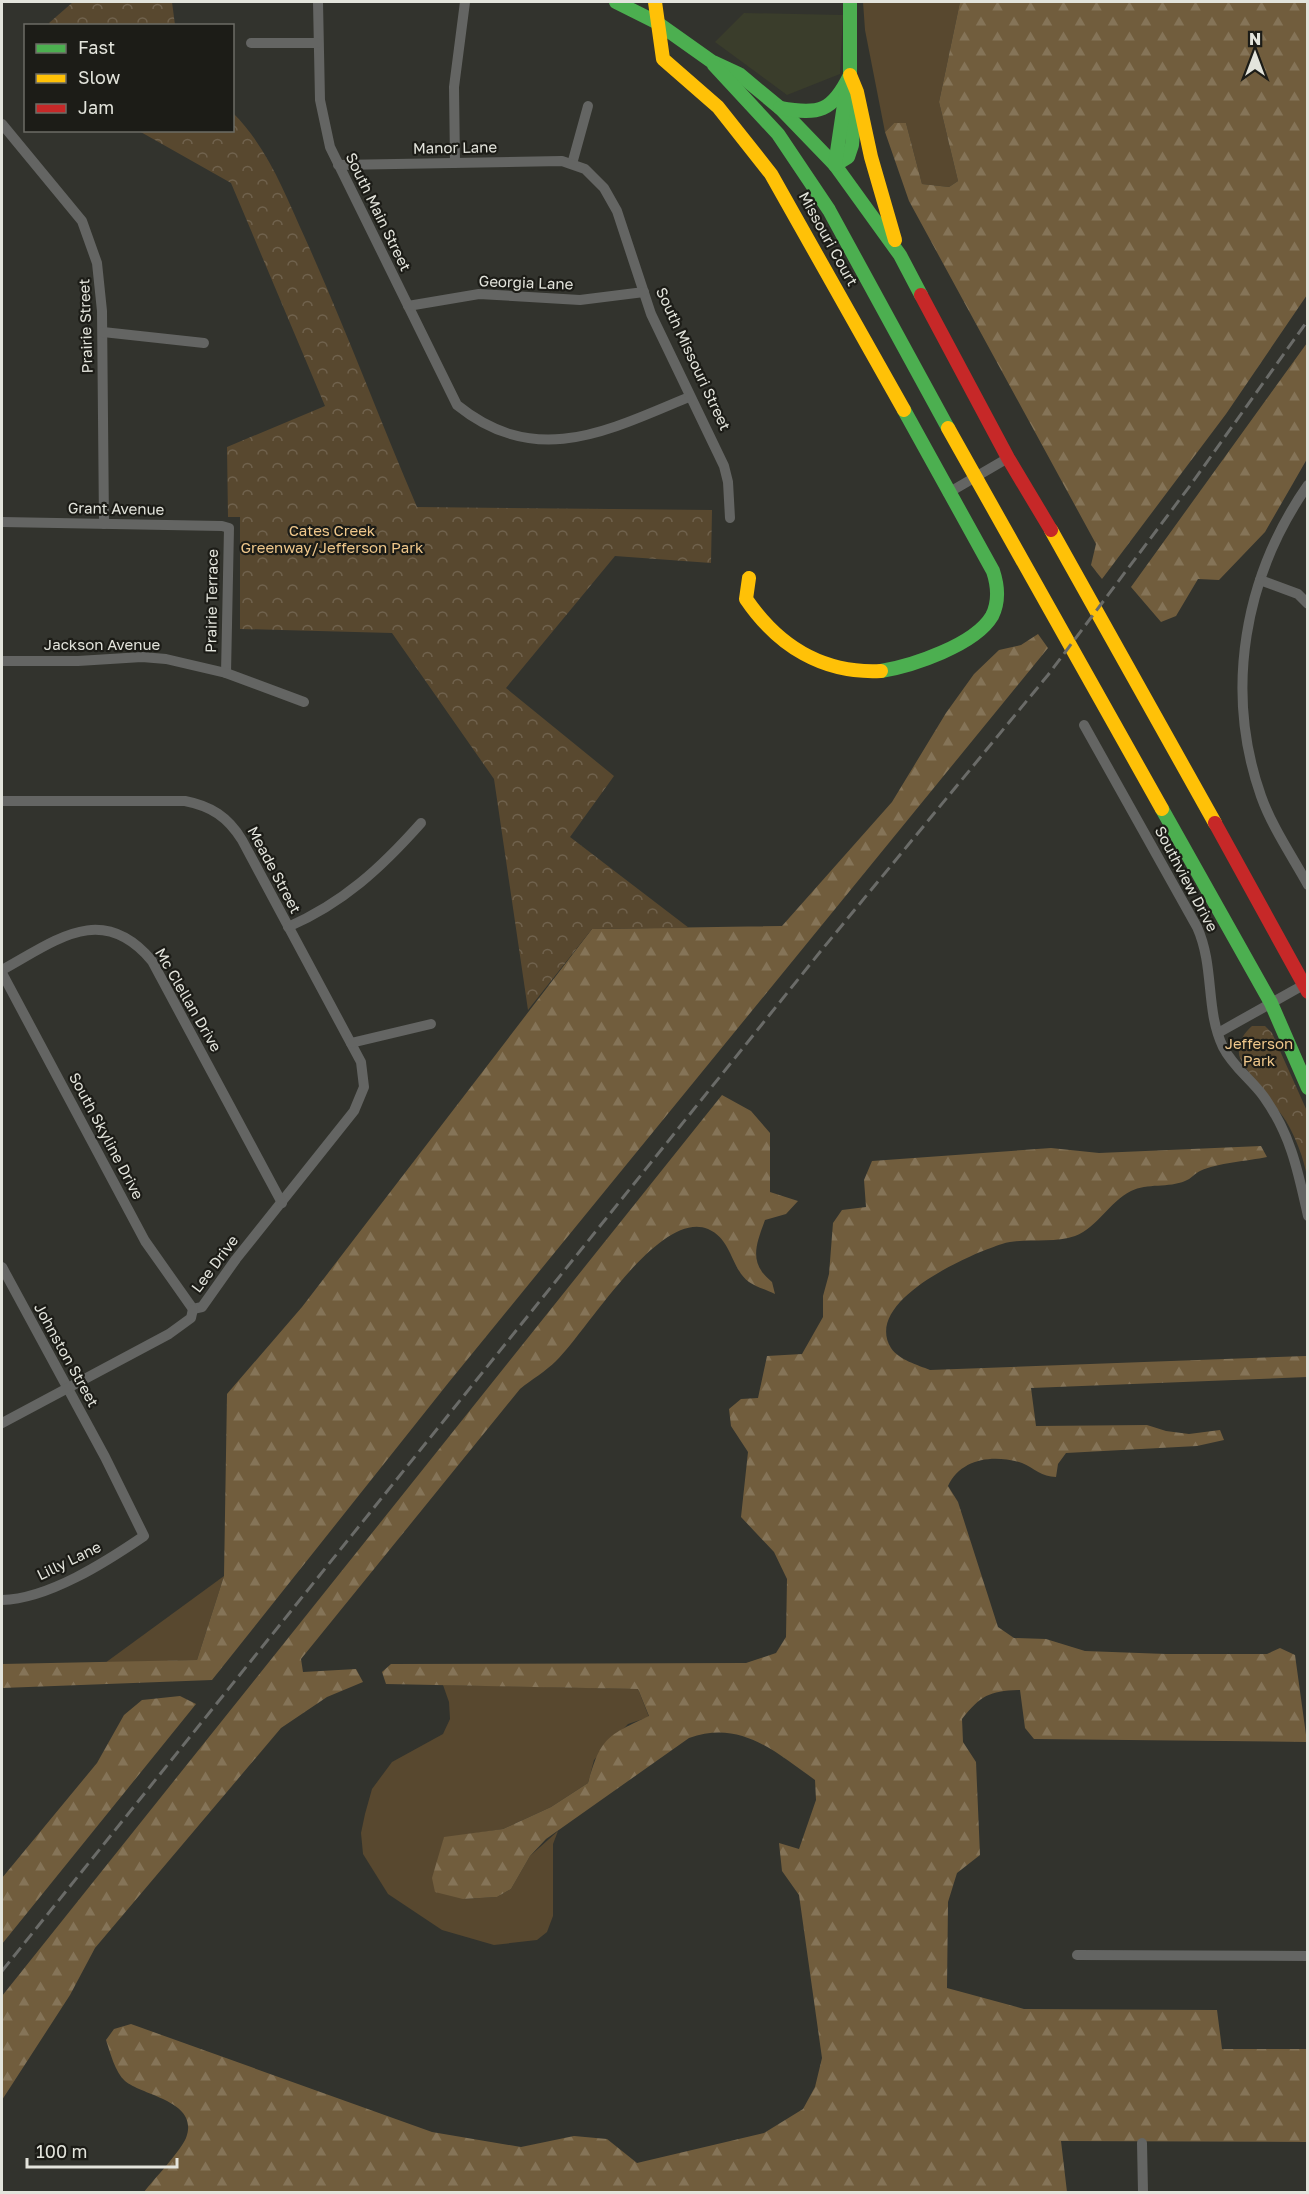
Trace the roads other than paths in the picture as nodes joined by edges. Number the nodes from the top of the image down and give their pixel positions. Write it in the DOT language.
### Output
graph roads {
  1 [pos="318,2"];
  2 [pos="465,2"];
  3 [pos="616,2"];
  4 [pos="655,2"];
  5 [pos="850,2"];
  6 [pos="656,22"];
  7 [pos="251,43"];
  8 [pos="317,43"];
  9 [pos="711,61"];
  10 [pos="850,75"];
  11 [pos="588,106"];
  12 [pos="780,108"];
  13 [pos="2,124"];
  14 [pos="796,157"];
  15 [pos="455,163"];
  16 [pos="572,164"];
  17 [pos="338,165"];
  18 [pos="835,165"];
  19 [pos="840,232"];
  20 [pos="900,255"];
  21 [pos="644,292"];
  22 [pos="408,306"];
  23 [pos="103,332"];
  24 [pos="204,343"];
  25 [pos="688,397"];
  26 [pos="1008,458"];
  27 [pos="975,477"];
  28 [pos="1308,485"];
  29 [pos="948,493"];
  30 [pos="730,518"];
  31 [pos="2,522"];
  32 [pos="104,524"];
  33 [pos="229,528"];
  34 [pos="749,578"];
  35 [pos="1260,579"];
  36 [pos="1308,604"];
  37 [pos="2,661"];
  38 [pos="226,674"];
  39 [pos="304,702"];
  40 [pos="1084,725"];
  41 [pos="2,801"];
  42 [pos="420,823"];
  43 [pos="1308,885"];
  44 [pos="288,927"];
  45 [pos="2,971"];
  46 [pos="1306,987"];
  47 [pos="1271,1003"];
  48 [pos="431,1024"];
  49 [pos="1218,1033"];
  50 [pos="351,1043"];
  51 [pos="1308,1088"];
  52 [pos="282,1203"];
  53 [pos="1308,1216"];
  54 [pos="2,1267"];
  55 [pos="193,1309"];
  56 [pos="68,1388"];
  57 [pos="2,1423"];
  58 [pos="144,1536"];
  59 [pos="2,1600"];
  60 [pos="1077,1955"];
  61 [pos="1308,1956"];
  62 [pos="1142,2143"];
  63 [pos="1143,2193"];
  1 -- 8 [label="street, South Main Street"];
  2 -- 15 [label="street"];
  3 -- 6 [label="main road"];
  4 -- 6 [label="main road"];
  5 -- 10 [label="main road"];
  6 -- 9 [label="main road"];
  6 -- 29 [label="main road, Missouri Court"];
  7 -- 8 [label="street"];
  8 -- 17 [label="street, South Main Street"];
  9 -- 12 [label="main road"];
  9 -- 14 [label="main road"];
  10 -- 12 [label="main road"];
  10 -- 18 [label="main road"];
  10 -- 20 [label="main road"];
  11 -- 16 [label="street"];
  12 -- 18 [label="main road"];
  13 -- 23 [label="street, Prairie Street"];
  14 -- 18 [label="main road"];
  14 -- 19 [label="main road"];
  15 -- 16 [label="street, Manor Lane"];
  15 -- 17 [label="street, Manor Lane"];
  16 -- 21 [label="street, South Missouri Street"];
  17 -- 22 [label="street, South Main Street"];
  18 -- 19 [label="main road"];
  18 -- 20 [label="main road"];
  19 -- 27 [label="main road"];
  20 -- 26 [label="main road"];
  21 -- 22 [label="street, Georgia Lane"];
  21 -- 25 [label="street, South Missouri Street"];
  22 -- 25 [label="street, South Main Street"];
  23 -- 24 [label="street"];
  23 -- 32 [label="street, Prairie Street"];
  25 -- 30 [label="street, South Missouri Street"];
  26 -- 27 [label="street"];
  26 -- 46 [label="main road"];
  27 -- 29 [label="street"];
  27 -- 47 [label="main road"];
  28 -- 35 [label="street"];
  29 -- 34 [label="main road, Missouri Court"];
  31 -- 32 [label="street, Grant Avenue"];
  32 -- 33 [label="street, Grant Avenue"];
  33 -- 38 [label="street, Prairie Terrace"];
  35 -- 36 [label="street"];
  35 -- 43 [label="street"];
  37 -- 38 [label="street, Jackson Avenue"];
  38 -- 39 [label="street, Jackson Avenue"];
  40 -- 49 [label="street, Southview Drive"];
  41 -- 44 [label="street, Meade Street"];
  42 -- 44 [label="street"];
  44 -- 50 [label="street, Meade Street"];
  45 -- 52 [label="street, Mc Clellan Drive"];
  45 -- 55 [label="street, South Skyline Drive"];
  46 -- 47 [label="street"];
  47 -- 49 [label="street"];
  47 -- 51 [label="main road"];
  48 -- 50 [label="street"];
  49 -- 53 [label="street, Southview Drive"];
  50 -- 52 [label="street, Lee Drive"];
  52 -- 55 [label="street, Lee Drive"];
  54 -- 56 [label="street, Johnston Street"];
  55 -- 56 [label="street, Lee Drive"];
  56 -- 57 [label="street, Lee Drive"];
  56 -- 58 [label="street, Johnston Street"];
  58 -- 59 [label="street, Lilly Lane"];
  60 -- 61 [label="street"];
  62 -- 63 [label="street"];
}
